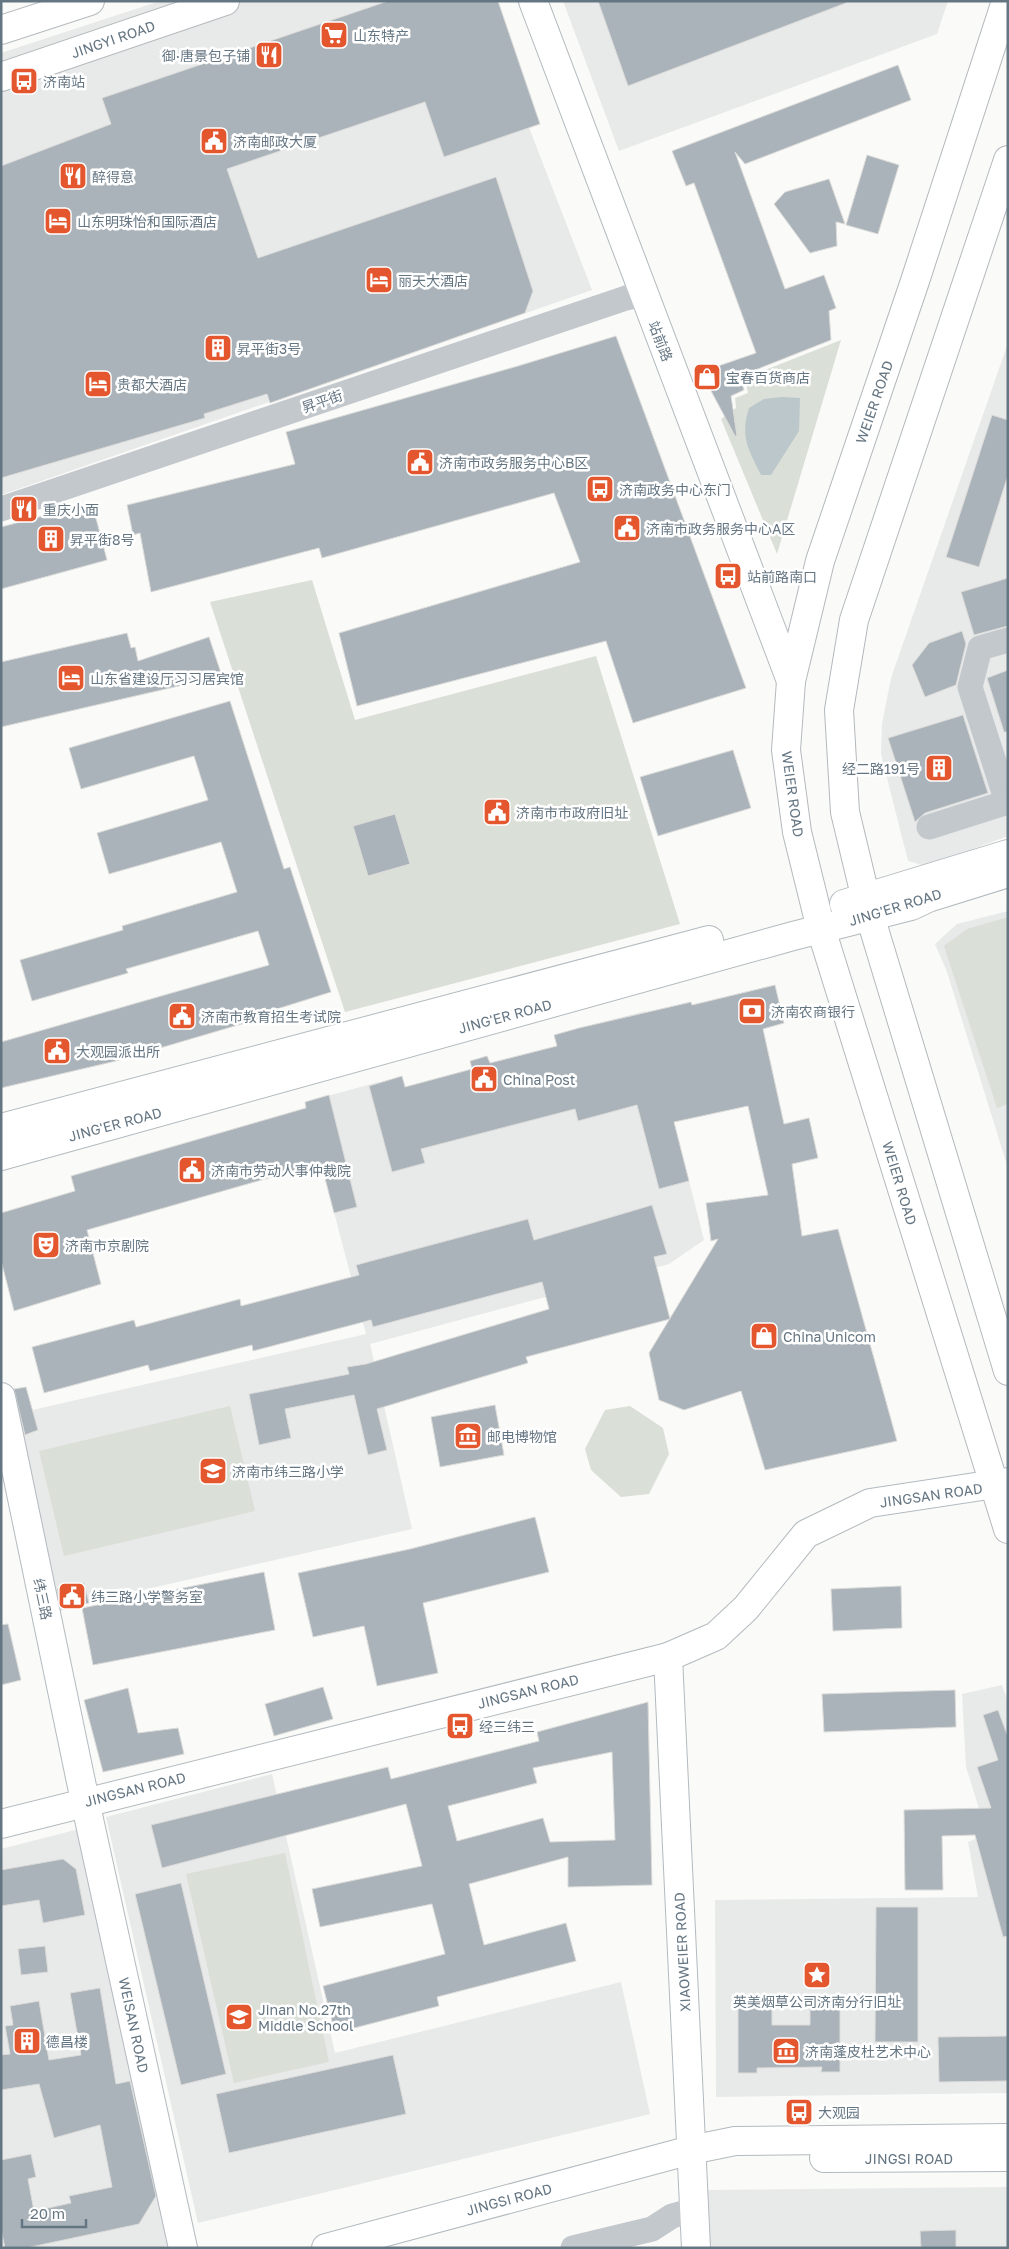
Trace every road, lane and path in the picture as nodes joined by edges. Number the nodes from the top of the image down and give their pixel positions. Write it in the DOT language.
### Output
graph roads {
  1 [pos="90,1"];
  2 [pos="225,1"];
  3 [pos="533,1"];
  4 [pos="1006,1"];
  5 [pos="1,30"];
  6 [pos="1,77"];
  7 [pos="1008,160"];
  8 [pos="643,294"];
  9 [pos="1,509"];
  10 [pos="1008,640"];
  11 [pos="791,681"];
  12 [pos="1007,802"];
  13 [pos="929,827"];
  14 [pos="1008,854"];
  15 [pos="1008,873"];
  16 [pos="868,907"];
  17 [pos="819,920"];
  18 [pos="1,1128"];
  19 [pos="1,1156"];
  20 [pos="1008,1371"];
  21 [pos="1,1397"];
  22 [pos="8,1469"];
  23 [pos="1001,1484"];
  24 [pos="1008,1528"];
  25 [pos="668,1657"];
  26 [pos="85,1801"];
  27 [pos="1,1824"];
  28 [pos="1008,2138"];
  29 [pos="692,2150"];
  30 [pos="1008,2157"];
  31 [pos="694,2210"];
  32 [pos="183,2248"];
  33 [pos="326,2248"];
  34 [pos="573,2248"];
  35 [pos="696,2248"];
  1 -- 5 [label="main road"];
  2 -- 6 [label="main road, JINGYI ROAD"];
  3 -- 8 [label="main road, 站前路"];
  4 -- 11 [label="main road, WEIER ROAD"];
  7 -- 16 [label="main road"];
  8 -- 9 [label="street, 昇平街"];
  8 -- 11 [label="main road, 站前路"];
  10 -- 12 [label="street"];
  11 -- 17 [label="main road, WEIER ROAD"];
  12 -- 13 [label="street"];
  14 -- 16 [label="main road, JING'ER ROAD"];
  15 -- 16 [label="main road, JING'ER ROAD"];
  16 -- 17 [label="main road, JING'ER ROAD"];
  16 -- 20 [label="main road"];
  17 -- 18 [label="main road, JING'ER ROAD"];
  17 -- 19 [label="main road, JING'ER ROAD"];
  17 -- 23 [label="main road, WEIER ROAD"];
  21 -- 22 [label="main road, 纬三路"];
  22 -- 26 [label="main road, 纬三路"];
  23 -- 24 [label="main road, WEIER ROAD"];
  23 -- 25 [label="main road, JINGSAN ROAD"];
  25 -- 26 [label="main road, JINGSAN ROAD"];
  25 -- 29 [label="main road, XIAOWEIER ROAD"];
  26 -- 27 [label="main road, JINGSAN ROAD"];
  26 -- 32 [label="main road, WEISAN ROAD"];
  28 -- 29 [label="main road, JINGSI ROAD"];
  29 -- 30 [label="main road, JINGSI ROAD"];
  29 -- 31 [label="main road, XIAOWEIER ROAD"];
  29 -- 33 [label="main road, JINGSI ROAD"];
  31 -- 34 [label="street"];
  31 -- 35 [label="main road, XIAOWEIER ROAD"];
}
